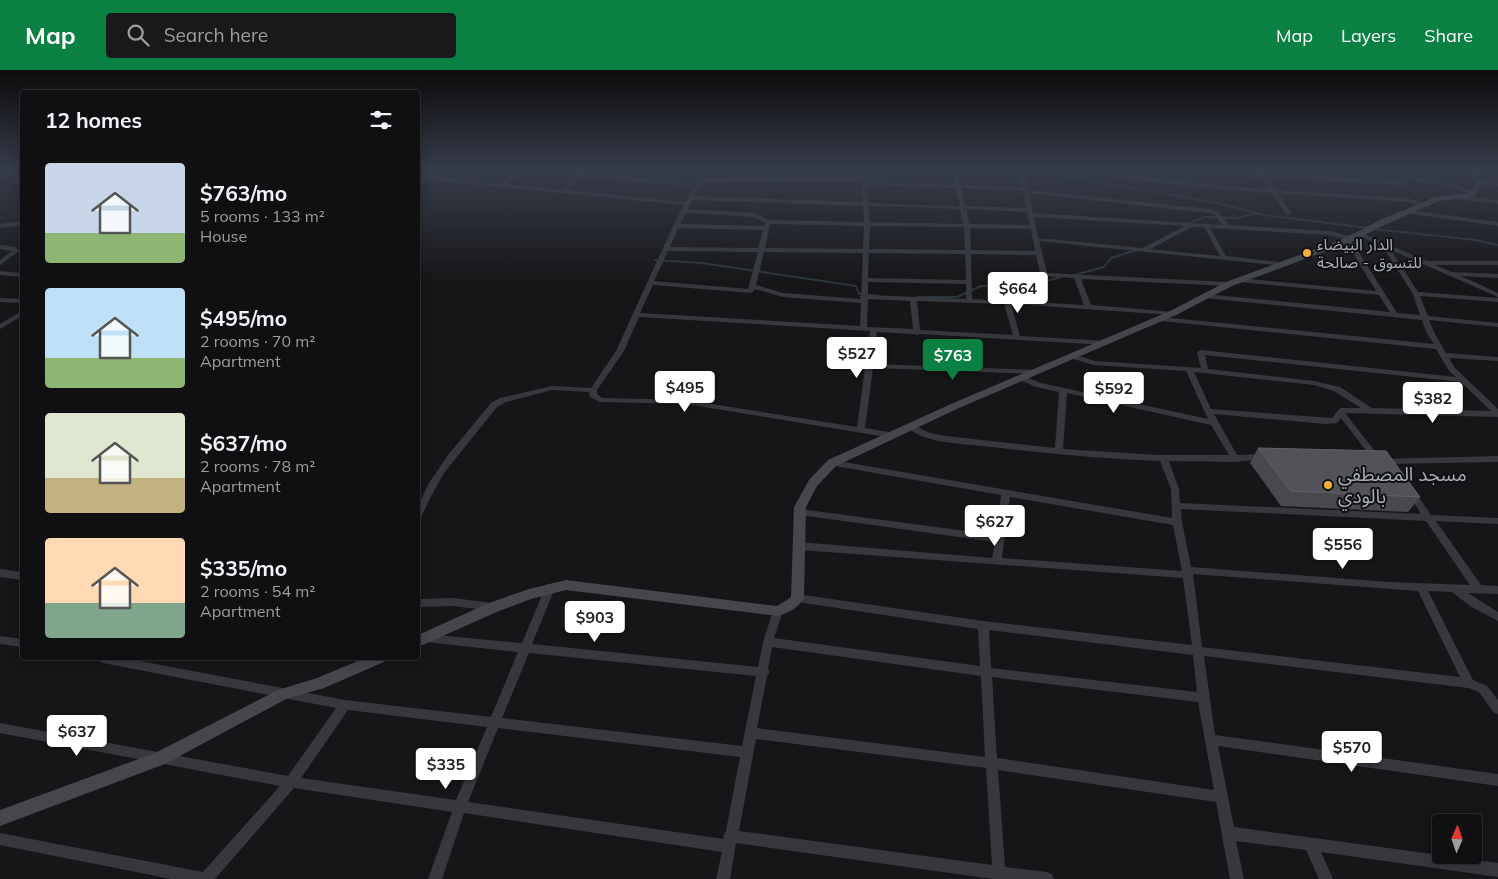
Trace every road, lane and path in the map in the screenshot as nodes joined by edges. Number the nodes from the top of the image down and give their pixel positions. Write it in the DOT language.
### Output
graph roads {
  1 [pos="964,207"];
  2 [pos="685,208"];
  3 [pos="751,208"];
  4 [pos="866,208"];
  5 [pos="972,208"];
  6 [pos="1029,208"];
  7 [pos="1189,208"];
  8 [pos="1284,208"];
  9 [pos="1419,208"];
  10 [pos="1427,208"];
  11 [pos="684,211"];
  12 [pos="1408,212"];
  13 [pos="1030,213"];
  14 [pos="750,214"];
  15 [pos="1288,214"];
  16 [pos="1432,217"];
  17 [pos="20,223"];
  18 [pos="1498,224"];
  19 [pos="867,225"];
  20 [pos="0,226"];
  21 [pos="676,226"];
  22 [pos="767,226"];
  23 [pos="1191,226"];
  24 [pos="967,227"];
  25 [pos="1033,227"];
  26 [pos="1207,227"];
  27 [pos="1228,228"];
  28 [pos="1360,234"];
  29 [pos="1035,239"];
  30 [pos="0,247"];
  31 [pos="1386,247"];
  32 [pos="667,249"];
  33 [pos="762,250"];
  34 [pos="1143,250"];
  35 [pos="866,252"];
  36 [pos="970,253"];
  37 [pos="1038,253"];
  38 [pos="1224,258"];
  39 [pos="0,263"];
  40 [pos="1424,263"];
  41 [pos="1498,263"];
  42 [pos="1285,264"];
  43 [pos="1,274"];
  44 [pos="1449,274"];
  45 [pos="20,275"];
  46 [pos="1498,276"];
  47 [pos="1077,277"];
  48 [pos="864,280"];
  49 [pos="969,282"];
  50 [pos="1234,282"];
  51 [pos="650,283"];
  52 [pos="754,287"];
  53 [pos="1380,292"];
  54 [pos="1416,294"];
  55 [pos="1498,295"];
  56 [pos="1205,296"];
  57 [pos="863,299"];
  58 [pos="913,299"];
  59 [pos="0,300"];
  60 [pos="1498,300"];
  61 [pos="20,301"];
  62 [pos="969,301"];
  63 [pos="1007,302"];
  64 [pos="1088,308"];
  65 [pos="1173,313"];
  66 [pos="20,314"];
  67 [pos="636,315"];
  68 [pos="1395,315"];
  69 [pos="1424,318"];
  70 [pos="1161,319"];
  71 [pos="1498,324"];
  72 [pos="0,327"];
  73 [pos="863,329"];
  74 [pos="874,330"];
  75 [pos="917,333"];
  76 [pos="1017,337"];
  77 [pos="1105,343"];
  78 [pos="1441,351"];
  79 [pos="1074,356"];
  80 [pos="1498,359"];
  81 [pos="870,366"];
  82 [pos="1189,369"];
  83 [pos="1205,371"];
  84 [pos="1037,372"];
  85 [pos="1023,378"];
  86 [pos="1461,380"];
  87 [pos="593,390"];
  88 [pos="1063,390"];
  89 [pos="1209,411"];
  90 [pos="1371,411"];
  91 [pos="1340,412"];
  92 [pos="1498,414"];
  93 [pos="1215,423"];
  94 [pos="911,426"];
  95 [pos="861,430"];
  96 [pos="892,435"];
  97 [pos="1058,452"];
  98 [pos="1277,457"];
  99 [pos="1164,459"];
  100 [pos="1235,459"];
  101 [pos="1498,459"];
  102 [pos="1368,460"];
  103 [pos="1378,461"];
  104 [pos="832,463"];
  105 [pos="1406,486"];
  106 [pos="1006,495"];
  107 [pos="1176,506"];
  108 [pos="420,511"];
  109 [pos="800,512"];
  110 [pos="1429,518"];
  111 [pos="1498,521"];
  112 [pos="1177,522"];
  113 [pos="1000,539"];
  114 [pos="799,546"];
  115 [pos="997,560"];
  116 [pos="1188,572"];
  117 [pos="0,573"];
  118 [pos="20,576"];
  119 [pos="1422,587"];
  120 [pos="550,588"];
  121 [pos="1454,588"];
  122 [pos="1478,589"];
  123 [pos="1498,590"];
  124 [pos="797,598"];
  125 [pos="420,603"];
  126 [pos="494,607"];
  127 [pos="778,611"];
  128 [pos="1498,617"];
  129 [pos="983,625"];
  130 [pos="421,639"];
  131 [pos="0,640"];
  132 [pos="768,642"];
  133 [pos="20,643"];
  134 [pos="525,649"];
  135 [pos="1196,649"];
  136 [pos="113,660"];
  137 [pos="374,660"];
  138 [pos="764,672"];
  139 [pos="986,672"];
  140 [pos="1469,683"];
  141 [pos="283,694"];
  142 [pos="1494,697"];
  143 [pos="1203,698"];
  144 [pos="345,705"];
  145 [pos="1498,709"];
  146 [pos="495,722"];
  147 [pos="0,728"];
  148 [pos="752,733"];
  149 [pos="1210,740"];
  150 [pos="748,752"];
  151 [pos="160,759"];
  152 [pos="990,763"];
  153 [pos="1498,780"];
  154 [pos="291,782"];
  155 [pos="1221,797"];
  156 [pos="460,806"];
  157 [pos="0,818"];
  158 [pos="1228,833"];
  159 [pos="0,839"];
  160 [pos="729,841"];
  161 [pos="1310,844"];
  162 [pos="1498,870"];
  163 [pos="999,876"];
  164 [pos="205,879"];
  165 [pos="435,879"];
  166 [pos="723,879"];
  167 [pos="1046,879"];
  168 [pos="1237,879"];
  169 [pos="1326,879"];
  1 -- 24 [label="street"];
  2 -- 11 [label="street"];
  3 -- 14 [label="street"];
  4 -- 19 [label="street"];
  5 -- 13 [label="street"];
  6 -- 13 [label="street"];
  7 -- 27 [label="street"];
  8 -- 15 [label="street"];
  9 -- 12 [label="street"];
  10 -- 16 [label="street"];
  11 -- 14 [label="street"];
  11 -- 21 [label="street"];
  12 -- 16 [label="street"];
  12 -- 28 [label="street"];
  13 -- 23 [label="street"];
  13 -- 25 [label="street"];
  14 -- 22 [label="street"];
  16 -- 18 [label="street"];
  17 -- 20 [label="street"];
  19 -- 22 [label="street"];
  19 -- 24 [label="street"];
  19 -- 35 [label="street"];
  21 -- 22 [label="street"];
  21 -- 32 [label="street"];
  22 -- 33 [label="street"];
  23 -- 26 [label="street"];
  23 -- 34 [label="street"];
  24 -- 25 [label="street"];
  24 -- 36 [label="street"];
  25 -- 29 [label="street"];
  26 -- 27 [label="street"];
  26 -- 38 [label="street"];
  27 -- 28 [label="street"];
  28 -- 31 [label="street"];
  28 -- 42 [label="street"];
  28 -- 53 [label="street"];
  29 -- 34 [label="street"];
  29 -- 37 [label="street"];
  30 -- 39 [label="street"];
  31 -- 40 [label="street"];
  31 -- 54 [label="street"];
  32 -- 33 [label="street"];
  32 -- 51 [label="street"];
  33 -- 35 [label="street"];
  33 -- 52 [label="street"];
  34 -- 38 [label="street"];
  35 -- 36 [label="street"];
  35 -- 48 [label="street"];
  36 -- 37 [label="street"];
  36 -- 49 [label="street"];
  37 -- 47 [label="street"];
  38 -- 42 [label="street"];
  40 -- 41 [label="street"];
  40 -- 44 [label="street"];
  42 -- 50 [label="street"];
  43 -- 45 [label="street"];
  44 -- 46 [label="street"];
  44 -- 55 [label="street"];
  47 -- 50 [label="street"];
  47 -- 64 [label="street"];
  48 -- 49 [label="street"];
  48 -- 57 [label="street"];
  49 -- 62 [label="street"];
  50 -- 53 [label="street"];
  50 -- 56 [label="street"];
  51 -- 52 [label="street"];
  51 -- 67 [label="street"];
  52 -- 57 [label="street"];
  53 -- 68 [label="street"];
  54 -- 60 [label="street"];
  54 -- 69 [label="street"];
  56 -- 65 [label="street"];
  56 -- 68 [label="street"];
  57 -- 58 [label="street"];
  57 -- 73 [label="street"];
  58 -- 62 [label="street"];
  58 -- 75 [label="street"];
  59 -- 61 [label="street"];
  62 -- 63 [label="street"];
  63 -- 64 [label="street"];
  63 -- 76 [label="street"];
  64 -- 65 [label="street"];
  65 -- 70 [label="street"];
  66 -- 72 [label="street"];
  67 -- 73 [label="street"];
  67 -- 87 [label="street"];
  68 -- 69 [label="street"];
  69 -- 71 [label="street"];
  69 -- 78 [label="street"];
  70 -- 77 [label="street"];
  70 -- 78 [label="street"];
  73 -- 74 [label="street"];
  74 -- 75 [label="street"];
  74 -- 81 [label="street"];
  75 -- 76 [label="street"];
  76 -- 77 [label="street"];
  77 -- 79 [label="street"];
  78 -- 80 [label="street"];
  78 -- 86 [label="street"];
  79 -- 82 [label="street"];
  79 -- 84 [label="street"];
  81 -- 84 [label="street"];
  81 -- 95 [label="street"];
  82 -- 83 [label="street"];
  82 -- 89 [label="street"];
  83 -- 86 [label="street"];
  83 -- 90 [label="street"];
  84 -- 85 [label="street"];
  85 -- 88 [label="street"];
  85 -- 94 [label="street"];
  86 -- 92 [label="street"];
  87 -- 95 [label="street"];
  87 -- 108 [label="street"];
  88 -- 93 [label="street"];
  88 -- 97 [label="street"];
  89 -- 91 [label="street"];
  89 -- 93 [label="street"];
  90 -- 91 [label="street"];
  90 -- 92 [label="street"];
  91 -- 103 [label="street"];
  93 -- 100 [label="street"];
  94 -- 96 [label="street"];
  94 -- 97 [label="street"];
  95 -- 96 [label="street"];
  96 -- 104 [label="street"];
  97 -- 99 [label="street"];
  98 -- 100 [label="street"];
  99 -- 100 [label="street"];
  99 -- 107 [label="street"];
  101 -- 103 [label="street"];
  102 -- 103 [label="street"];
  104 -- 106 [label="street"];
  104 -- 109 [label="street"];
  105 -- 110 [label="street"];
  106 -- 112 [label="street"];
  106 -- 113 [label="street"];
  107 -- 110 [label="street"];
  107 -- 112 [label="street"];
  109 -- 113 [label="street"];
  109 -- 114 [label="street"];
  110 -- 111 [label="street"];
  110 -- 122 [label="street"];
  112 -- 116 [label="street"];
  113 -- 115 [label="street"];
  114 -- 115 [label="street"];
  114 -- 124 [label="street"];
  115 -- 116 [label="street"];
  116 -- 119 [label="street"];
  116 -- 135 [label="street"];
  117 -- 118 [label="street"];
  119 -- 121 [label="street"];
  119 -- 140 [label="street"];
  120 -- 126 [label="street"];
  120 -- 127 [label="street"];
  120 -- 134 [label="street"];
  121 -- 122 [label="street"];
  121 -- 128 [label="street"];
  122 -- 123 [label="street"];
  124 -- 127 [label="street"];
  124 -- 129 [label="street"];
  125 -- 126 [label="street"];
  126 -- 130 [label="street"];
  127 -- 132 [label="street"];
  129 -- 135 [label="street"];
  129 -- 139 [label="street"];
  130 -- 134 [label="street"];
  131 -- 133 [label="street"];
  132 -- 138 [label="street"];
  132 -- 139 [label="street"];
  134 -- 138 [label="street"];
  134 -- 146 [label="street"];
  135 -- 140 [label="street"];
  135 -- 143 [label="street"];
  136 -- 141 [label="street"];
  137 -- 141 [label="street"];
  138 -- 148 [label="street"];
  139 -- 143 [label="street"];
  139 -- 152 [label="street"];
  140 -- 142 [label="street"];
  141 -- 144 [label="street"];
  141 -- 151 [label="street"];
  142 -- 145 [label="street"];
  143 -- 149 [label="street"];
  144 -- 146 [label="street"];
  144 -- 154 [label="street"];
  146 -- 150 [label="street"];
  146 -- 156 [label="street"];
  147 -- 151 [label="street"];
  148 -- 150 [label="street"];
  148 -- 152 [label="street"];
  149 -- 153 [label="street"];
  149 -- 155 [label="street"];
  150 -- 160 [label="street"];
  151 -- 154 [label="street"];
  151 -- 157 [label="street"];
  152 -- 155 [label="street"];
  152 -- 163 [label="street"];
  154 -- 156 [label="street"];
  154 -- 164 [label="street"];
  155 -- 158 [label="street"];
  156 -- 160 [label="street"];
  156 -- 165 [label="street"];
  158 -- 161 [label="street"];
  158 -- 168 [label="street"];
  159 -- 164 [label="street"];
  160 -- 163 [label="street"];
  160 -- 166 [label="street"];
  161 -- 162 [label="street"];
  161 -- 169 [label="street"];
  163 -- 167 [label="street"];
}
